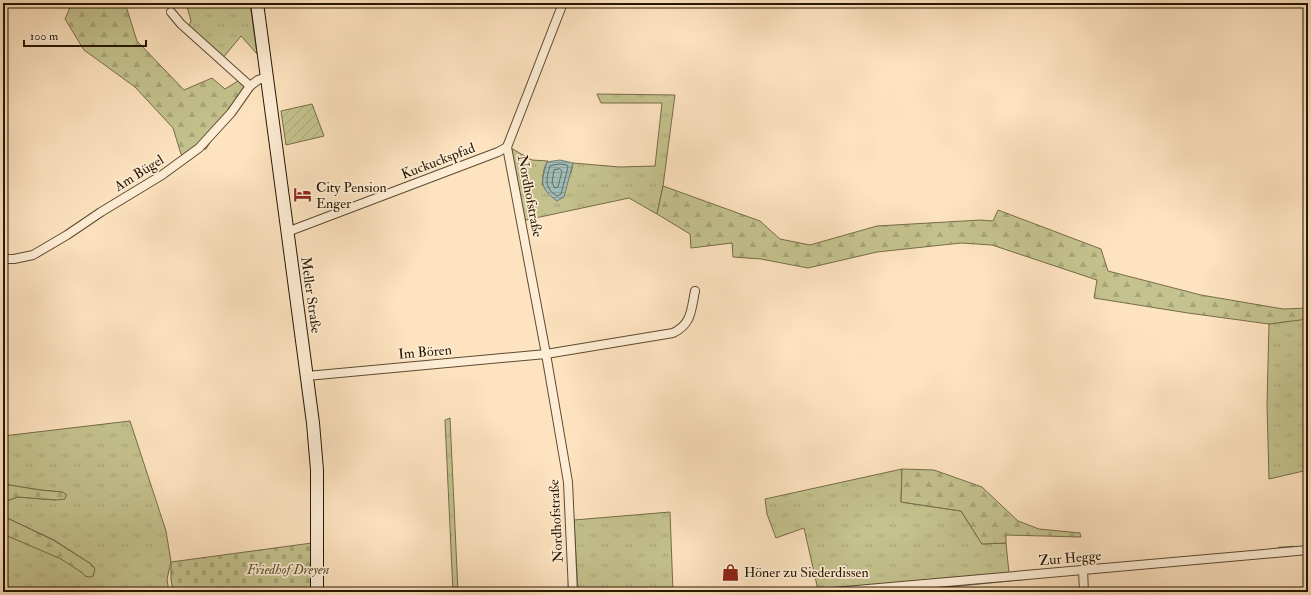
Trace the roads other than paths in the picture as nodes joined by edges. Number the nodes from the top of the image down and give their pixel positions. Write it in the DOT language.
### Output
graph roads {
  1 [pos="257,3"];
  2 [pos="563,3"];
  3 [pos="171,12"];
  4 [pos="267,77"];
  5 [pos="250,86"];
  6 [pos="507,147"];
  7 [pos="287,232"];
  8 [pos="3,259"];
  9 [pos="695,292"];
  10 [pos="546,354"];
  11 [pos="307,376"];
  12 [pos="1308,550"];
  13 [pos="1083,570"];
  14 [pos="317,592"];
  15 [pos="573,592"];
  16 [pos="834,592"];
  17 [pos="1084,592"];
  1 -- 4 [label="main road, Meller Straße"];
  2 -- 6 [label="street, Nordhofstraße"];
  3 -- 5 [label="street"];
  4 -- 5 [label="street, Am Bügel"];
  4 -- 7 [label="main road, Meller Straße"];
  5 -- 8 [label="street, Am Bügel"];
  6 -- 7 [label="street, Kuckuckspfad"];
  6 -- 10 [label="street, Nordhofstraße"];
  7 -- 11 [label="main road, Meller Straße"];
  9 -- 10 [label="street"];
  10 -- 11 [label="street, Im Bören"];
  10 -- 15 [label="street, Nordhofstraße"];
  11 -- 14 [label="main road, Meller Straße"];
  12 -- 13 [label="street, Zur Hegge"];
  13 -- 16 [label="street, Zur Hegge"];
  13 -- 17 [label="street"];
}
